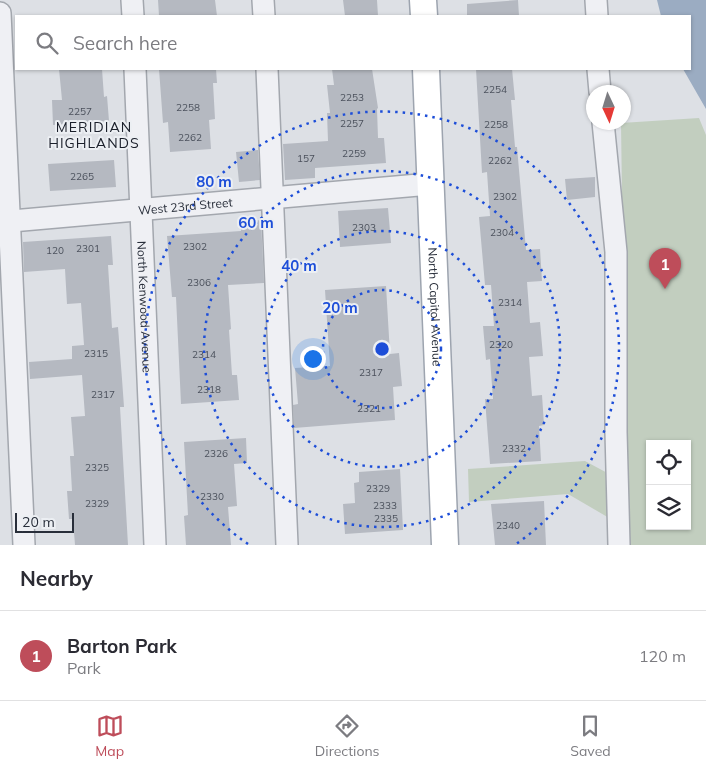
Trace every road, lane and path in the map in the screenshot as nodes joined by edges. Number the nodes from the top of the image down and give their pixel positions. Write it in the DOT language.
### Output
graph roads {
  1 [pos="132,0"];
  2 [pos="263,0"];
  3 [pos="423,0"];
  4 [pos="596,0"];
  5 [pos="0,13"];
  6 [pos="133,15"];
  7 [pos="264,15"];
  8 [pos="424,15"];
  9 [pos="597,15"];
  10 [pos="135,70"];
  11 [pos="267,70"];
  12 [pos="426,70"];
  13 [pos="598,70"];
  14 [pos="599,85"];
  15 [pos="604,130"];
  16 [pos="430,184"];
  17 [pos="274,198"];
  18 [pos="141,210"];
  19 [pos="4,222"];
  20 [pos="24,545"];
  21 [pos="156,545"];
  22 [pos="287,545"];
  23 [pos="445,545"];
  24 [pos="619,545"];
  1 -- 6 [label="street"];
  2 -- 7 [label="street"];
  3 -- 8 [label="main road"];
  4 -- 9 [label="street"];
  5 -- 19 [label="street"];
  10 -- 18 [label="street, North Kenwood Avenue"];
  11 -- 17 [label="street"];
  12 -- 16 [label="main road, North Capitol Avenue"];
  13 -- 14 [label="street"];
  15 -- 24 [label="street"];
  16 -- 17 [label="street, West 23rd Street"];
  16 -- 23 [label="main road, North Capitol Avenue"];
  17 -- 18 [label="street, West 23rd Street"];
  17 -- 22 [label="street"];
  18 -- 19 [label="street, West 23rd Street"];
  18 -- 21 [label="street, North Kenwood Avenue"];
  19 -- 20 [label="street"];
}
